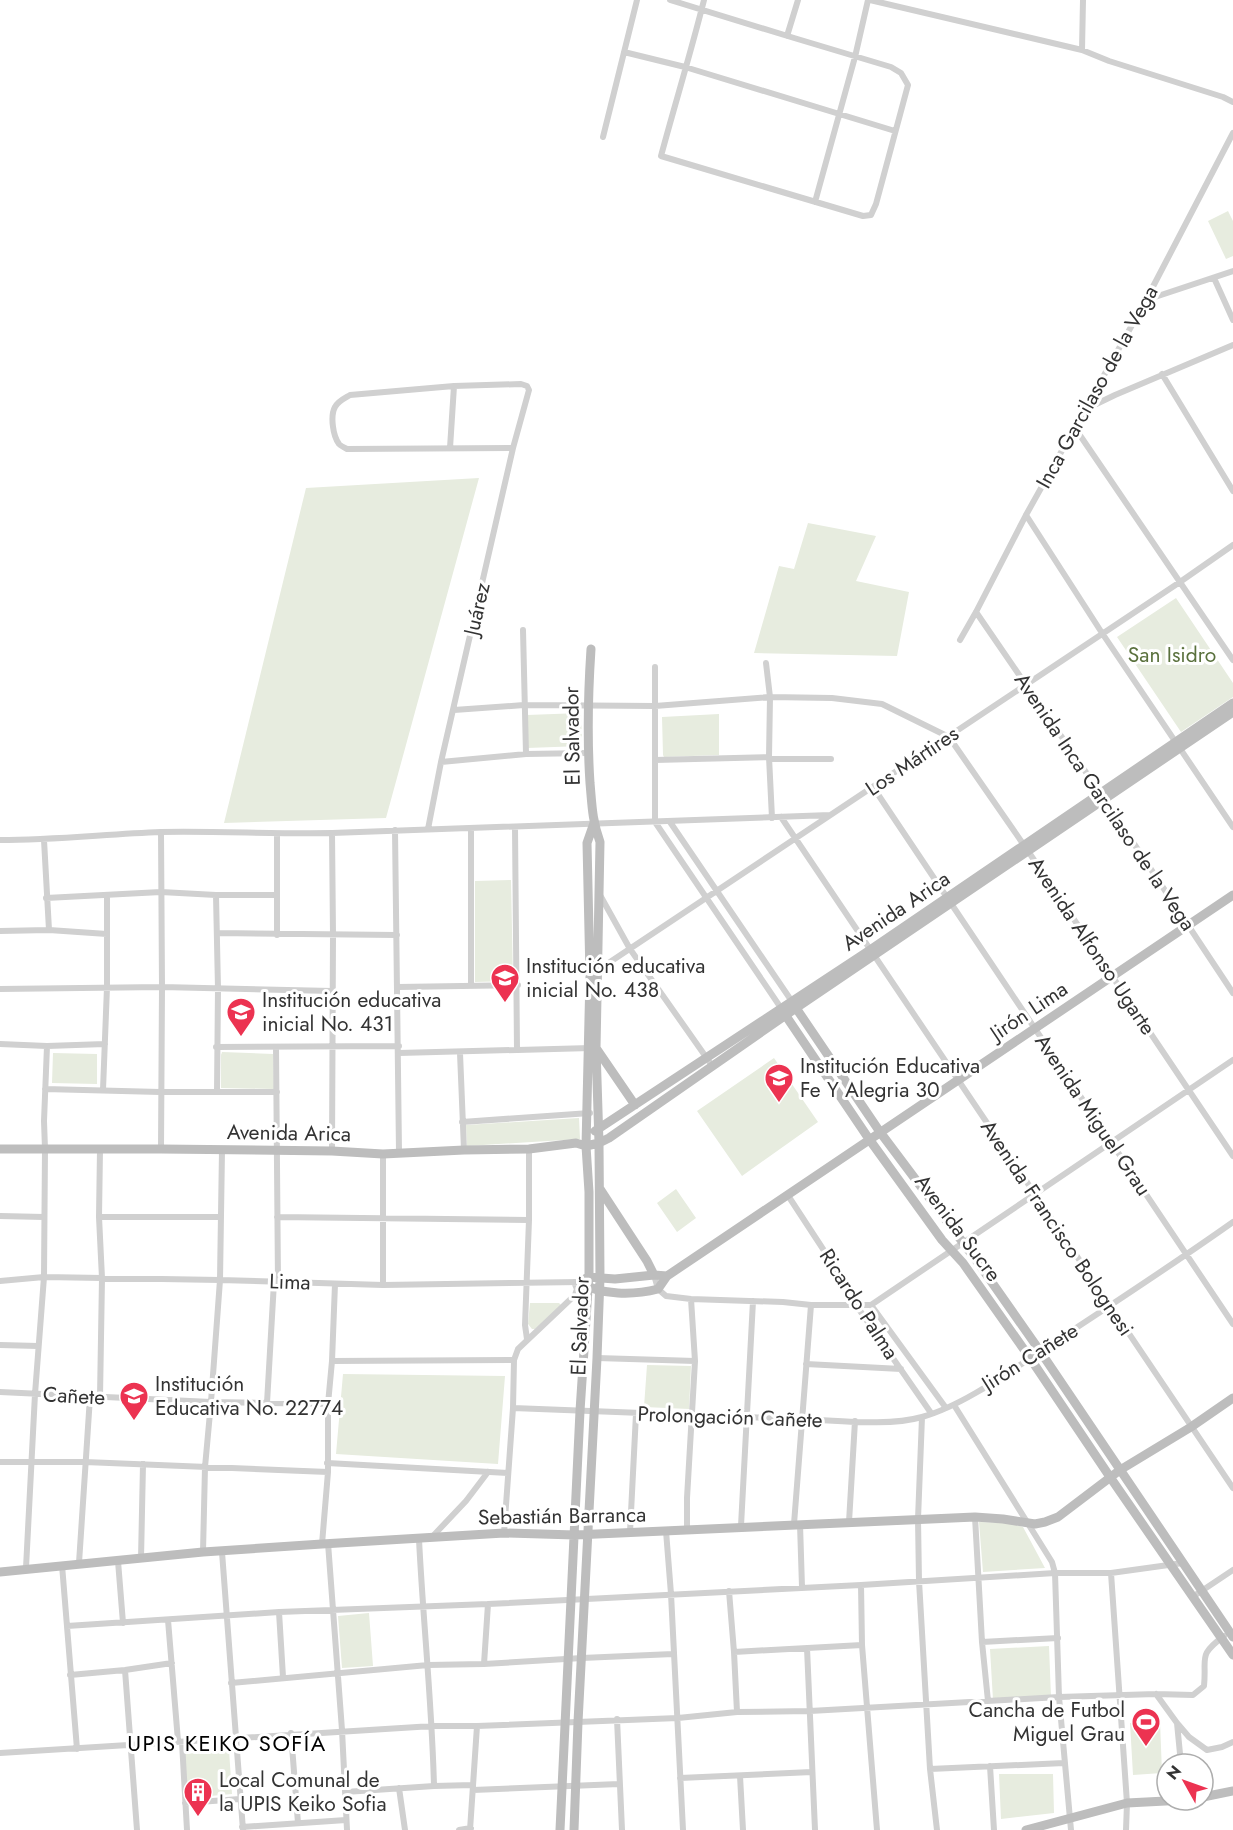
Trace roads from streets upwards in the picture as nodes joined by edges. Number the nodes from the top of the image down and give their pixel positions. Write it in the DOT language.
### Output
graph roads {
  1 [pos="637,0"];
  2 [pos="670,0"];
  3 [pos="704,0"];
  4 [pos="798,0"];
  5 [pos="869,0"];
  6 [pos="1083,0"];
  7 [pos="702,10"];
  8 [pos="787,36"];
  9 [pos="1082,50"];
  10 [pos="624,52"];
  11 [pos="855,57"];
  12 [pos="685,68"];
  13 [pos="1233,102"];
  14 [pos="839,115"];
  15 [pos="895,131"];
  16 [pos="1233,133"];
  17 [pos="603,136"];
  18 [pos="815,202"];
  19 [pos="1233,271"];
  20 [pos="1214,278"];
  21 [pos="1146,300"];
  22 [pos="1233,320"];
  23 [pos="1233,345"];
  24 [pos="1162,374"];
  25 [pos="454,386"];
  26 [pos="1086,409"];
  27 [pos="1076,428"];
  28 [pos="450,448"];
  29 [pos="513,448"];
  30 [pos="1233,491"];
  31 [pos="1026,515"];
  32 [pos="1233,545"];
  33 [pos="1180,582"];
  34 [pos="976,612"];
  35 [pos="523,630"];
  36 [pos="1102,633"];
  37 [pos="960,640"];
  38 [pos="591,649"];
  39 [pos="1233,660"];
  40 [pos="766,663"];
  41 [pos="655,667"];
  42 [pos="1026,684"];
  43 [pos="770,697"];
  44 [pos="1233,703"];
  45 [pos="524,705"];
  46 [pos="588,705"];
  47 [pos="655,706"];
  48 [pos="454,710"];
  49 [pos="1233,712"];
  50 [pos="949,737"];
  51 [pos="1178,745"];
  52 [pos="588,753"];
  53 [pos="526,754"];
  54 [pos="769,758"];
  55 [pos="831,759"];
  56 [pos="655,760"];
  57 [pos="441,762"];
  58 [pos="873,787"];
  59 [pos="1103,796"];
  60 [pos="830,815"];
  61 [pos="781,817"];
  62 [pos="772,818"];
  63 [pos="655,822"];
  64 [pos="670,822"];
  65 [pos="594,823"];
  66 [pos="515,827"];
  67 [pos="1233,827"];
  68 [pos="471,828"];
  69 [pos="428,829"];
  70 [pos="395,830"];
  71 [pos="161,832"];
  72 [pos="332,833"];
  73 [pos="277,834"];
  74 [pos="795,838"];
  75 [pos="0,840"];
  76 [pos="44,840"];
  77 [pos="1026,848"];
  78 [pos="161,892"];
  79 [pos="598,892"];
  80 [pos="717,892"];
  81 [pos="107,895"];
  82 [pos="216,895"];
  83 [pos="277,895"];
  84 [pos="1233,895"];
  85 [pos="46,898"];
  86 [pos="706,899"];
  87 [pos="950,901"];
  88 [pos="1188,926"];
  89 [pos="49,930"];
  90 [pos="0,931"];
  91 [pos="217,933"];
  92 [pos="107,934"];
  93 [pos="276,934"];
  94 [pos="333,935"];
  95 [pos="397,935"];
  96 [pos="630,949"];
  97 [pos="872,953"];
  98 [pos="598,969"];
  99 [pos="590,976"];
  100 [pos="1112,976"];
  101 [pos="518,985"];
  102 [pos="471,986"];
  103 [pos="107,987"];
  104 [pos="162,987"];
  105 [pos="398,987"];
  106 [pos="0,989"];
  107 [pos="218,989"];
  108 [pos="332,991"];
  109 [pos="1233,993"];
  110 [pos="794,1005"];
  111 [pos="783,1012"];
  112 [pos="1035,1029"];
  113 [pos="0,1044"];
  114 [pos="105,1044"];
  115 [pos="47,1046"];
  116 [pos="216,1047"];
  117 [pos="276,1047"];
  118 [pos="332,1047"];
  119 [pos="592,1048"];
  120 [pos="399,1050"];
  121 [pos="517,1050"];
  122 [pos="460,1053"];
  123 [pos="706,1058"];
  124 [pos="1233,1060"];
  125 [pos="713,1067"];
  126 [pos="958,1082"];
  127 [pos="45,1089"];
  128 [pos="103,1090"];
  129 [pos="1188,1090"];
  130 [pos="160,1092"];
  131 [pos="216,1092"];
  132 [pos="277,1092"];
  133 [pos="635,1105"];
  134 [pos="599,1112"];
  135 [pos="587,1113"];
  136 [pos="462,1122"];
  137 [pos="599,1129"];
  138 [pos="880,1132"];
  139 [pos="587,1134"];
  140 [pos="869,1139"];
  141 [pos="1113,1142"];
  142 [pos="576,1143"];
  143 [pos="599,1143"];
  144 [pos="586,1146"];
  145 [pos="0,1149"];
  146 [pos="45,1149"];
  147 [pos="100,1149"];
  148 [pos="160,1149"];
  149 [pos="529,1149"];
  150 [pos="222,1150"];
  151 [pos="464,1150"];
  152 [pos="277,1151"];
  153 [pos="332,1151"];
  154 [pos="399,1152"];
  155 [pos="383,1154"];
  156 [pos="1233,1156"];
  157 [pos="600,1189"];
  158 [pos="787,1194"];
  159 [pos="1035,1195"];
  160 [pos="0,1216"];
  161 [pos="44,1216"];
  162 [pos="221,1216"];
  163 [pos="99,1217"];
  164 [pos="277,1217"];
  165 [pos="383,1218"];
  166 [pos="529,1220"];
  167 [pos="1233,1222"];
  168 [pos="963,1242"];
  169 [pos="952,1251"];
  170 [pos="1187,1255"];
  171 [pos="654,1275"];
  172 [pos="667,1276"];
  173 [pos="44,1277"];
  174 [pos="102,1278"];
  175 [pos="600,1278"];
  176 [pos="220,1280"];
  177 [pos="0,1281"];
  178 [pos="276,1282"];
  179 [pos="583,1282"];
  180 [pos="526,1283"];
  181 [pos="335,1284"];
  182 [pos="383,1285"];
  183 [pos="658,1289"];
  184 [pos="599,1290"];
  185 [pos="691,1299"];
  186 [pos="753,1301"];
  187 [pos="811,1305"];
  188 [pos="856,1305"];
  189 [pos="872,1305"];
  190 [pos="1110,1306"];
  191 [pos="1233,1324"];
  192 [pos="527,1339"];
  193 [pos="0,1345"];
  194 [pos="38,1346"];
  195 [pos="1040,1351"];
  196 [pos="597,1358"];
  197 [pos="1030,1358"];
  198 [pos="514,1360"];
  199 [pos="332,1361"];
  200 [pos="695,1361"];
  201 [pos="806,1364"];
  202 [pos="901,1368"];
  203 [pos="0,1392"];
  204 [pos="34,1394"];
  205 [pos="90,1397"];
  206 [pos="100,1397"];
  207 [pos="1233,1398"];
  208 [pos="211,1402"];
  209 [pos="267,1403"];
  210 [pos="328,1404"];
  211 [pos="954,1405"];
  212 [pos="513,1408"];
  213 [pos="946,1408"];
  214 [pos="580,1411"];
  215 [pos="594,1412"];
  216 [pos="931,1413"];
  217 [pos="636,1414"];
  218 [pos="692,1416"];
  219 [pos="747,1417"];
  220 [pos="922,1417"];
  221 [pos="802,1419"];
  222 [pos="855,1421"];
  223 [pos="1191,1427"];
  224 [pos="0,1462"];
  225 [pos="85,1462"];
  226 [pos="30,1463"];
  227 [pos="143,1464"];
  228 [pos="327,1464"];
  229 [pos="205,1467"];
  230 [pos="1120,1470"];
  231 [pos="328,1472"];
  232 [pos="488,1472"];
  233 [pos="508,1473"];
  234 [pos="1110,1477"];
  235 [pos="1233,1488"];
  236 [pos="975,1517"];
  237 [pos="918,1518"];
  238 [pos="849,1522"];
  239 [pos="1027,1523"];
  240 [pos="797,1524"];
  241 [pos="741,1526"];
  242 [pos="687,1530"];
  243 [pos="666,1531"];
  244 [pos="630,1532"];
  245 [pos="504,1533"];
  246 [pos="588,1534"];
  247 [pos="575,1535"];
  248 [pos="432,1538"];
  249 [pos="419,1539"];
  250 [pos="325,1543"];
  251 [pos="203,1552"];
  252 [pos="222,1552"];
  253 [pos="141,1559"];
  254 [pos="118,1561"];
  255 [pos="79,1563"];
  256 [pos="1183,1563"];
  257 [pos="1171,1564"];
  258 [pos="62,1565"];
  259 [pos="26,1568"];
  260 [pos="1233,1570"];
  261 [pos="0,1572"];
  262 [pos="1111,1572"];
  263 [pos="1055,1573"];
  264 [pos="978,1578"];
  265 [pos="920,1581"];
  266 [pos="861,1585"];
  267 [pos="802,1587"];
  268 [pos="729,1591"];
  269 [pos="1198,1593"];
  270 [pos="671,1594"];
  271 [pos="584,1598"];
  272 [pos="572,1599"];
  273 [pos="488,1604"];
  274 [pos="422,1605"];
  275 [pos="332,1609"];
  276 [pos="279,1612"];
  277 [pos="226,1615"];
  278 [pos="168,1620"];
  279 [pos="123,1623"];
  280 [pos="67,1626"];
  281 [pos="1228,1636"];
  282 [pos="1058,1638"];
  283 [pos="982,1642"];
  284 [pos="862,1645"];
  285 [pos="807,1648"];
  286 [pos="734,1652"];
  287 [pos="674,1654"];
  288 [pos="1233,1655"];
  289 [pos="582,1658"];
  290 [pos="568,1659"];
  291 [pos="172,1663"];
  292 [pos="484,1664"];
  293 [pos="428,1665"];
  294 [pos="125,1670"];
  295 [pos="338,1674"];
  296 [pos="70,1675"];
  297 [pos="283,1677"];
  298 [pos="231,1683"];
  299 [pos="1156,1694"];
  300 [pos="1120,1695"];
  301 [pos="1059,1697"];
  302 [pos="988,1701"];
  303 [pos="927,1704"];
  304 [pos="868,1706"];
  305 [pos="810,1711"];
  306 [pos="737,1712"];
  307 [pos="678,1718"];
  308 [pos="617,1719"];
  309 [pos="578,1722"];
  310 [pos="566,1723"];
  311 [pos="1177,1723"];
  312 [pos="433,1725"];
  313 [pos="477,1726"];
  314 [pos="342,1730"];
  315 [pos="291,1733"];
  316 [pos="236,1739"];
  317 [pos="180,1742"];
  318 [pos="1233,1742"];
  319 [pos="132,1745"];
  320 [pos="77,1749"];
  321 [pos="1180,1752"];
  322 [pos="0,1753"];
  323 [pos="1064,1763"];
  324 [pos="990,1766"];
  325 [pos="930,1769"];
  326 [pos="812,1772"];
  327 [pos="740,1776"];
  328 [pos="681,1778"];
  329 [pos="619,1784"];
  330 [pos="434,1786"];
  331 [pos="562,1786"];
  332 [pos="575,1786"];
  333 [pos="473,1787"];
  334 [pos="399,1788"];
  335 [pos="1233,1791"];
  336 [pos="345,1792"];
  337 [pos="1215,1795"];
  338 [pos="240,1799"];
  339 [pos="1155,1802"];
  340 [pos="185,1803"];
  341 [pos="1127,1803"];
  342 [pos="1071,1817"];
  343 [pos="346,1820"];
  344 [pos="298,1823"];
  345 [pos="242,1828"];
  346 [pos="470,1829"];
  347 [pos="137,1830"];
  348 [pos="187,1830"];
  349 [pos="346,1830"];
  350 [pos="405,1830"];
  351 [pos="459,1830"];
  352 [pos="560,1830"];
  353 [pos="574,1830"];
  354 [pos="622,1830"];
  355 [pos="683,1830"];
  356 [pos="743,1830"];
  357 [pos="815,1830"];
  358 [pos="877,1830"];
  359 [pos="937,1830"];
  360 [pos="994,1830"];
  361 [pos="1027,1830"];
  362 [pos="1071,1830"];
  363 [pos="1126,1830"];
  1 -- 10 [label="street"];
  2 -- 7 [label="street"];
  3 -- 7 [label="street"];
  4 -- 8 [label="street"];
  5 -- 9 [label="street"];
  5 -- 11 [label="street"];
  6 -- 9 [label="street"];
  7 -- 8 [label="street"];
  7 -- 12 [label="street"];
  8 -- 11 [label="street"];
  9 -- 13 [label="street"];
  10 -- 12 [label="street"];
  10 -- 17 [label="street"];
  11 -- 14 [label="street"];
  11 -- 15 [label="street"];
  12 -- 14 [label="street"];
  12 -- 18 [label="street"];
  14 -- 15 [label="street"];
  14 -- 18 [label="street"];
  15 -- 18 [label="street"];
  16 -- 21 [label="street, Inca Garcilaso de la Vega"];
  19 -- 20 [label="street"];
  20 -- 21 [label="street"];
  20 -- 22 [label="street"];
  21 -- 26 [label="street, Inca Garcilaso de la Vega"];
  23 -- 24 [label="street"];
  24 -- 26 [label="street"];
  24 -- 30 [label="street"];
  25 -- 28 [label="street"];
  25 -- 28 [label="street"];
  25 -- 29 [label="street, Juárez"];
  26 -- 27 [label="street, Inca Garcilaso de la Vega"];
  27 -- 31 [label="street, Inca Garcilaso de la Vega"];
  27 -- 33 [label="street"];
  28 -- 29 [label="street"];
  29 -- 48 [label="street, Juárez"];
  31 -- 34 [label="street, Inca Garcilaso de la Vega"];
  31 -- 36 [label="street"];
  32 -- 33 [label="street, Los Mártires"];
  33 -- 36 [label="street, Los Mártires"];
  33 -- 39 [label="street"];
  34 -- 37 [label="street, Inca Garcilaso de la Vega"];
  34 -- 42 [label="street, Avenida Inca Garcilaso de la Vega"];
  35 -- 45 [label="street"];
  36 -- 42 [label="street, Los Mártires"];
  36 -- 51 [label="street"];
  38 -- 46 [label="street, El Salvador"];
  40 -- 43 [label="street"];
  41 -- 47 [label="street"];
  42 -- 50 [label="street, Los Mártires"];
  42 -- 59 [label="street, Avenida Inca Garcilaso de la Vega"];
  43 -- 47 [label="street"];
  43 -- 50 [label="street"];
  43 -- 54 [label="street"];
  44 -- 51 [label="street, Avenida Arica"];
  45 -- 46 [label="street"];
  45 -- 48 [label="street"];
  45 -- 53 [label="street"];
  46 -- 47 [label="street"];
  46 -- 52 [label="street, El Salvador"];
  47 -- 56 [label="street"];
  48 -- 57 [label="street, Juárez"];
  49 -- 51 [label="street, Avenida Arica"];
  50 -- 58 [label="street, Los Mártires"];
  50 -- 77 [label="street, Avenida Alfonso Ugarte"];
  51 -- 59 [label="street, Avenida Arica"];
  51 -- 67 [label="street"];
  52 -- 53 [label="street"];
  52 -- 65 [label="street, El Salvador"];
  53 -- 57 [label="street"];
  54 -- 55 [label="street"];
  54 -- 56 [label="street"];
  54 -- 62 [label="street"];
  56 -- 63 [label="street"];
  57 -- 69 [label="street, Juárez"];
  58 -- 60 [label="street, Los Mártires"];
  58 -- 87 [label="street, Avenida Miguel Grau"];
  59 -- 77 [label="street, Avenida Arica"];
  59 -- 88 [label="street, Avenida Inca Garcilaso de la Vega"];
  60 -- 61 [label="street"];
  60 -- 74 [label="street, Los Mártires"];
  61 -- 62 [label="street"];
  61 -- 74 [label="street, Avenida Francisco Bolognesi"];
  62 -- 64 [label="street"];
  63 -- 64 [label="street"];
  63 -- 65 [label="street"];
  63 -- 86 [label="street, Avenida Sucre"];
  64 -- 80 [label="street, Avenida Sucre"];
  65 -- 66 [label="street"];
  65 -- 79 [label="street, El Salvador"];
  65 -- 99 [label="street, El Salvador"];
  66 -- 68 [label="street"];
  66 -- 101 [label="street"];
  68 -- 69 [label="street"];
  68 -- 102 [label="street"];
  69 -- 70 [label="street"];
  70 -- 72 [label="street"];
  70 -- 95 [label="street"];
  71 -- 73 [label="street"];
  71 -- 76 [label="street"];
  71 -- 78 [label="street"];
  72 -- 73 [label="street"];
  72 -- 94 [label="street"];
  73 -- 83 [label="street"];
  74 -- 80 [label="street, Los Mártires"];
  74 -- 97 [label="street, Avenida Francisco Bolognesi"];
  75 -- 76 [label="street"];
  76 -- 85 [label="street"];
  77 -- 87 [label="street, Avenida Arica"];
  77 -- 100 [label="street, Avenida Alfonso Ugarte"];
  78 -- 81 [label="street"];
  78 -- 82 [label="street"];
  78 -- 104 [label="street"];
  79 -- 96 [label="street"];
  79 -- 98 [label="street, El Salvador"];
  80 -- 86 [label="street, Los Mártires"];
  80 -- 110 [label="street, Avenida Sucre"];
  81 -- 85 [label="street"];
  81 -- 92 [label="street"];
  82 -- 83 [label="street"];
  82 -- 91 [label="street"];
  83 -- 93 [label="street"];
  84 -- 88 [label="street, Jirón Lima"];
  85 -- 89 [label="street"];
  86 -- 96 [label="street, Los Mártires"];
  86 -- 111 [label="street, Avenida Sucre"];
  87 -- 97 [label="street, Avenida Arica"];
  87 -- 112 [label="street, Avenida Miguel Grau"];
  88 -- 100 [label="street, Jirón Lima"];
  88 -- 109 [label="street, Avenida Inca Garcilaso de la Vega"];
  89 -- 90 [label="street"];
  89 -- 92 [label="street"];
  91 -- 93 [label="street"];
  91 -- 107 [label="street"];
  92 -- 103 [label="street"];
  93 -- 94 [label="street"];
  94 -- 95 [label="street"];
  94 -- 108 [label="street"];
  95 -- 105 [label="street"];
  96 -- 98 [label="street, Los Mártires"];
  96 -- 123 [label="street"];
  97 -- 110 [label="street, Avenida Arica"];
  97 -- 126 [label="street, Avenida Francisco Bolognesi"];
  98 -- 99 [label="street, Los Mártires"];
  98 -- 119 [label="street, El Salvador"];
  99 -- 119 [label="street, El Salvador"];
  100 -- 112 [label="street, Jirón Lima"];
  100 -- 129 [label="street, Avenida Alfonso Ugarte"];
  101 -- 102 [label="street"];
  101 -- 121 [label="street"];
  102 -- 105 [label="street"];
  103 -- 104 [label="street"];
  103 -- 106 [label="street"];
  103 -- 114 [label="street"];
  104 -- 107 [label="street"];
  104 -- 130 [label="street"];
  105 -- 120 [label="street"];
  107 -- 108 [label="street"];
  107 -- 116 [label="street"];
  108 -- 118 [label="street"];
  110 -- 111 [label="street, Avenida Arica"];
  110 -- 138 [label="street, Avenida Sucre"];
  111 -- 123 [label="street, Avenida Arica"];
  111 -- 125 [label="street, Avenida Arica"];
  111 -- 140 [label="street, Avenida Sucre"];
  112 -- 126 [label="street, Jirón Lima"];
  112 -- 141 [label="street, Avenida Miguel Grau"];
  113 -- 115 [label="street"];
  114 -- 115 [label="street"];
  114 -- 128 [label="street"];
  115 -- 127 [label="street"];
  116 -- 117 [label="street"];
  116 -- 131 [label="street"];
  117 -- 118 [label="street"];
  117 -- 132 [label="street"];
  118 -- 120 [label="street"];
  118 -- 153 [label="street"];
  119 -- 121 [label="street"];
  119 -- 133 [label="street"];
  119 -- 134 [label="street, El Salvador"];
  119 -- 135 [label="street, El Salvador"];
  120 -- 122 [label="street"];
  120 -- 154 [label="street"];
  121 -- 122 [label="street"];
  122 -- 136 [label="street"];
  123 -- 125 [label="street"];
  123 -- 133 [label="street, Avenida Arica"];
  124 -- 129 [label="street"];
  125 -- 143 [label="street, Avenida Arica"];
  126 -- 138 [label="street, Jirón Lima"];
  126 -- 159 [label="street, Avenida Francisco Bolognesi"];
  127 -- 128 [label="street"];
  127 -- 146 [label="street"];
  128 -- 130 [label="street"];
  129 -- 141 [label="street"];
  129 -- 156 [label="street, Avenida Alfonso Ugarte"];
  130 -- 131 [label="street"];
  130 -- 148 [label="street"];
  131 -- 132 [label="street"];
  132 -- 152 [label="street"];
  133 -- 137 [label="street, Avenida Arica"];
  134 -- 135 [label="street"];
  134 -- 137 [label="street, El Salvador"];
  135 -- 136 [label="street"];
  135 -- 139 [label="street, El Salvador"];
  136 -- 151 [label="street"];
  137 -- 139 [label="street, Avenida Arica"];
  137 -- 143 [label="street, El Salvador"];
  138 -- 140 [label="street, Jirón Lima"];
  138 -- 168 [label="street, Avenida Sucre"];
  139 -- 142 [label="street, Avenida Arica"];
  139 -- 144 [label="street, El Salvador"];
  140 -- 158 [label="street, Jirón Lima"];
  140 -- 169 [label="street, Avenida Sucre"];
  141 -- 159 [label="street"];
  141 -- 170 [label="street, Avenida Miguel Grau"];
  142 -- 144 [label="street, Avenida Arica"];
  142 -- 149 [label="street, Avenida Arica"];
  143 -- 144 [label="street, Avenida Arica"];
  143 -- 157 [label="street, El Salvador"];
  144 -- 179 [label="street, El Salvador"];
  145 -- 146 [label="street, Avenida Arica"];
  146 -- 147 [label="street, Avenida Arica"];
  146 -- 161 [label="street"];
  147 -- 148 [label="street, Avenida Arica"];
  147 -- 163 [label="street"];
  148 -- 150 [label="street, Avenida Arica"];
  149 -- 151 [label="street, Avenida Arica"];
  149 -- 166 [label="street"];
  150 -- 152 [label="street, Avenida Arica"];
  150 -- 162 [label="street"];
  151 -- 154 [label="street, Avenida Arica"];
  152 -- 153 [label="street, Avenida Arica"];
  152 -- 164 [label="street"];
  153 -- 155 [label="street, Avenida Arica"];
  154 -- 155 [label="street, Avenida Arica"];
  155 -- 165 [label="street"];
  157 -- 171 [label="street"];
  157 -- 175 [label="street, El Salvador"];
  158 -- 172 [label="street, Jirón Lima"];
  158 -- 188 [label="street, Ricardo Palma"];
  159 -- 168 [label="street"];
  159 -- 190 [label="street, Avenida Francisco Bolognesi"];
  160 -- 161 [label="street"];
  161 -- 173 [label="street"];
  162 -- 163 [label="street"];
  162 -- 176 [label="street"];
  163 -- 174 [label="street"];
  164 -- 165 [label="street"];
  164 -- 178 [label="street"];
  165 -- 166 [label="street"];
  165 -- 182 [label="street"];
  166 -- 180 [label="street"];
  167 -- 170 [label="street, Jirón Cañete"];
  168 -- 169 [label="street"];
  168 -- 195 [label="street, Avenida Sucre"];
  169 -- 189 [label="street"];
  169 -- 197 [label="street, Avenida Sucre"];
  170 -- 190 [label="street, Jirón Cañete"];
  170 -- 191 [label="street, Avenida Miguel Grau"];
  171 -- 172 [label="street"];
  171 -- 175 [label="street"];
  171 -- 183 [label="street"];
  172 -- 183 [label="street, Jirón Lima"];
  173 -- 174 [label="street, Lima"];
  173 -- 177 [label="street, Lima"];
  173 -- 194 [label="street"];
  174 -- 176 [label="street, Lima"];
  174 -- 206 [label="street"];
  175 -- 179 [label="street"];
  175 -- 184 [label="street, El Salvador"];
  176 -- 178 [label="street, Lima"];
  176 -- 208 [label="street"];
  178 -- 181 [label="street, Lima"];
  178 -- 209 [label="street"];
  179 -- 180 [label="street, Lima"];
  179 -- 184 [label="street"];
  179 -- 192 [label="street"];
  179 -- 214 [label="street, El Salvador"];
  180 -- 182 [label="street, Lima"];
  180 -- 192 [label="street"];
  181 -- 182 [label="street, Lima"];
  181 -- 199 [label="street"];
  183 -- 184 [label="street"];
  183 -- 185 [label="street"];
  184 -- 196 [label="street, El Salvador"];
  185 -- 186 [label="street"];
  185 -- 200 [label="street"];
  186 -- 187 [label="street"];
  186 -- 219 [label="street"];
  187 -- 188 [label="street"];
  187 -- 201 [label="street"];
  188 -- 189 [label="street"];
  188 -- 202 [label="street, Ricardo Palma"];
  189 -- 213 [label="street, Ricardo Palma"];
  190 -- 195 [label="street, Jirón Cañete"];
  190 -- 223 [label="street, Avenida Francisco Bolognesi"];
  192 -- 198 [label="street"];
  193 -- 194 [label="street"];
  194 -- 204 [label="street"];
  195 -- 197 [label="street, Jirón Cañete"];
  195 -- 230 [label="street, Avenida Sucre"];
  196 -- 200 [label="street"];
  196 -- 215 [label="street, El Salvador"];
  197 -- 211 [label="street, Jirón Cañete"];
  197 -- 234 [label="street, Avenida Sucre"];
  198 -- 199 [label="street"];
  198 -- 212 [label="street"];
  199 -- 210 [label="street"];
  200 -- 218 [label="street"];
  201 -- 202 [label="street"];
  201 -- 221 [label="street"];
  202 -- 216 [label="street, Ricardo Palma"];
  203 -- 204 [label="street, Cañete"];
  204 -- 205 [label="street, Cañete"];
  204 -- 226 [label="street"];
  205 -- 206 [label="street, Cañete"];
  205 -- 225 [label="street"];
  206 -- 208 [label="street, Cañete"];
  207 -- 223 [label="street, Sebastián Barranca"];
  208 -- 209 [label="street, Cañete"];
  208 -- 229 [label="street"];
  209 -- 210 [label="street, Cañete"];
  210 -- 228 [label="street"];
  211 -- 213 [label="street, Jirón Cañete"];
  211 -- 239 [label="street"];
  212 -- 214 [label="street, Prolongación Cañete"];
  212 -- 233 [label="street"];
  213 -- 216 [label="street, Prolongación Cañete"];
  214 -- 215 [label="street, Prolongación Cañete"];
  214 -- 247 [label="street, El Salvador"];
  215 -- 217 [label="street, Prolongación Cañete"];
  215 -- 246 [label="street, El Salvador"];
  216 -- 220 [label="street, Prolongación Cañete"];
  217 -- 218 [label="street, Prolongación Cañete"];
  217 -- 244 [label="street"];
  218 -- 219 [label="street, Prolongación Cañete"];
  218 -- 242 [label="street"];
  219 -- 221 [label="street, Prolongación Cañete"];
  219 -- 241 [label="street"];
  220 -- 222 [label="street, Prolongación Cañete"];
  220 -- 237 [label="street"];
  221 -- 222 [label="street, Prolongación Cañete"];
  221 -- 240 [label="street"];
  222 -- 238 [label="street"];
  223 -- 230 [label="street, Sebastián Barranca"];
  223 -- 235 [label="street, Avenida Francisco Bolognesi"];
  224 -- 226 [label="street"];
  225 -- 226 [label="street"];
  225 -- 227 [label="street"];
  225 -- 255 [label="street"];
  226 -- 259 [label="street"];
  227 -- 229 [label="street"];
  227 -- 253 [label="street"];
  228 -- 231 [label="street"];
  228 -- 232 [label="street"];
  229 -- 231 [label="street"];
  229 -- 251 [label="street"];
  230 -- 234 [label="street, Sebastián Barranca"];
  230 -- 256 [label="street, Avenida Sucre"];
  231 -- 250 [label="street"];
  232 -- 233 [label="street"];
  232 -- 248 [label="street"];
  233 -- 245 [label="street"];
  234 -- 239 [label="street, Sebastián Barranca"];
  234 -- 257 [label="street, Avenida Sucre"];
  236 -- 237 [label="street, Sebastián Barranca"];
  236 -- 239 [label="street, Sebastián Barranca"];
  236 -- 264 [label="street"];
  237 -- 238 [label="street, Sebastián Barranca"];
  237 -- 265 [label="street"];
  238 -- 240 [label="street, Sebastián Barranca"];
  239 -- 263 [label="street"];
  240 -- 241 [label="street, Sebastián Barranca"];
  240 -- 267 [label="street"];
  241 -- 242 [label="street, Sebastián Barranca"];
  242 -- 243 [label="street, Sebastián Barranca"];
  243 -- 244 [label="street, Sebastián Barranca"];
  243 -- 270 [label="street"];
  244 -- 246 [label="street, Sebastián Barranca"];
  245 -- 247 [label="street, Sebastián Barranca"];
  245 -- 248 [label="street, Sebastián Barranca"];
  246 -- 247 [label="street, Sebastián Barranca"];
  246 -- 271 [label="street, El Salvador"];
  247 -- 272 [label="street, El Salvador"];
  248 -- 249 [label="street, Sebastián Barranca"];
  249 -- 250 [label="street, Sebastián Barranca"];
  249 -- 274 [label="street"];
  250 -- 252 [label="street, Sebastián Barranca"];
  250 -- 275 [label="street"];
  251 -- 252 [label="street, Sebastián Barranca"];
  251 -- 253 [label="street, Sebastián Barranca"];
  252 -- 277 [label="street"];
  253 -- 254 [label="street, Sebastián Barranca"];
  254 -- 255 [label="street, Sebastián Barranca"];
  254 -- 279 [label="street"];
  255 -- 258 [label="street, Sebastián Barranca"];
  256 -- 257 [label="street"];
  256 -- 269 [label="street, Avenida Sucre"];
  257 -- 262 [label="street"];
  257 -- 269 [label="street, Avenida Sucre"];
  258 -- 259 [label="street, Sebastián Barranca"];
  258 -- 280 [label="street"];
  259 -- 261 [label="street, Sebastián Barranca"];
  260 -- 269 [label="street"];
  262 -- 263 [label="street"];
  262 -- 300 [label="street"];
  263 -- 264 [label="street"];
  263 -- 282 [label="street"];
  264 -- 265 [label="street"];
  264 -- 283 [label="street"];
  265 -- 266 [label="street"];
  265 -- 303 [label="street"];
  266 -- 267 [label="street"];
  266 -- 284 [label="street"];
  267 -- 268 [label="street"];
  268 -- 270 [label="street"];
  268 -- 286 [label="street"];
  269 -- 281 [label="street, Avenida Sucre"];
  270 -- 271 [label="street"];
  270 -- 287 [label="street"];
  271 -- 272 [label="street"];
  271 -- 289 [label="street, El Salvador"];
  272 -- 273 [label="street"];
  272 -- 290 [label="street, El Salvador"];
  273 -- 274 [label="street"];
  273 -- 292 [label="street"];
  274 -- 275 [label="street"];
  274 -- 293 [label="street"];
  275 -- 276 [label="street"];
  275 -- 295 [label="street"];
  276 -- 277 [label="street"];
  276 -- 297 [label="street"];
  277 -- 278 [label="street"];
  277 -- 298 [label="street"];
  278 -- 279 [label="street"];
  278 -- 291 [label="street"];
  279 -- 280 [label="street"];
  280 -- 296 [label="street"];
  281 -- 288 [label="street, Avenida Sucre"];
  281 -- 299 [label="street"];
  282 -- 283 [label="street"];
  282 -- 301 [label="street"];
  283 -- 302 [label="street"];
  284 -- 285 [label="street"];
  284 -- 304 [label="street"];
  285 -- 286 [label="street"];
  285 -- 305 [label="street"];
  286 -- 306 [label="street"];
  287 -- 289 [label="street"];
  287 -- 307 [label="street"];
  289 -- 290 [label="street"];
  289 -- 309 [label="street, El Salvador"];
  290 -- 292 [label="street"];
  290 -- 310 [label="street, El Salvador"];
  291 -- 294 [label="street"];
  291 -- 317 [label="street"];
  292 -- 293 [label="street"];
  293 -- 295 [label="street"];
  293 -- 312 [label="street"];
  294 -- 296 [label="street"];
  294 -- 319 [label="street"];
  295 -- 297 [label="street"];
  295 -- 314 [label="street"];
  296 -- 320 [label="street"];
  297 -- 298 [label="street"];
  298 -- 316 [label="street"];
  299 -- 300 [label="street"];
  299 -- 311 [label="street"];
  300 -- 301 [label="street"];
  300 -- 341 [label="street"];
  301 -- 302 [label="street"];
  301 -- 323 [label="street"];
  302 -- 303 [label="street"];
  303 -- 304 [label="street"];
  303 -- 325 [label="street"];
  304 -- 305 [label="street"];
  304 -- 358 [label="street"];
  305 -- 306 [label="street"];
  305 -- 326 [label="street"];
  306 -- 307 [label="street"];
  307 -- 308 [label="street"];
  307 -- 328 [label="street"];
  308 -- 309 [label="street"];
  308 -- 329 [label="street"];
  309 -- 310 [label="street"];
  309 -- 332 [label="street, El Salvador"];
  310 -- 313 [label="street"];
  310 -- 331 [label="street, El Salvador"];
  311 -- 318 [label="street"];
  311 -- 321 [label="street"];
  312 -- 313 [label="street"];
  312 -- 314 [label="street"];
  312 -- 330 [label="street"];
  313 -- 333 [label="street"];
  314 -- 315 [label="street"];
  314 -- 336 [label="street"];
  315 -- 316 [label="street"];
  315 -- 344 [label="street"];
  316 -- 317 [label="street"];
  316 -- 338 [label="street"];
  317 -- 319 [label="street"];
  317 -- 340 [label="street"];
  319 -- 320 [label="street"];
  319 -- 347 [label="street"];
  320 -- 322 [label="street"];
  323 -- 324 [label="street"];
  323 -- 342 [label="street"];
  324 -- 325 [label="street"];
  324 -- 360 [label="street"];
  325 -- 359 [label="street"];
  326 -- 327 [label="street"];
  326 -- 357 [label="street"];
  327 -- 328 [label="street"];
  327 -- 356 [label="street"];
  328 -- 355 [label="street"];
  329 -- 332 [label="street"];
  329 -- 354 [label="street"];
  330 -- 333 [label="street"];
  330 -- 334 [label="street"];
  331 -- 332 [label="street"];
  331 -- 333 [label="street"];
  331 -- 352 [label="street, El Salvador"];
  332 -- 353 [label="street, El Salvador"];
  333 -- 346 [label="street"];
  334 -- 336 [label="street"];
  334 -- 350 [label="street"];
  335 -- 337 [label="street"];
  336 -- 343 [label="street"];
  338 -- 340 [label="street"];
  338 -- 345 [label="street"];
  339 -- 341 [label="street"];
  340 -- 348 [label="street"];
  341 -- 342 [label="street"];
  341 -- 363 [label="street"];
  342 -- 361 [label="street"];
  342 -- 362 [label="street"];
  343 -- 344 [label="street"];
  343 -- 349 [label="street"];
  344 -- 345 [label="street"];
  346 -- 351 [label="street"];
}
